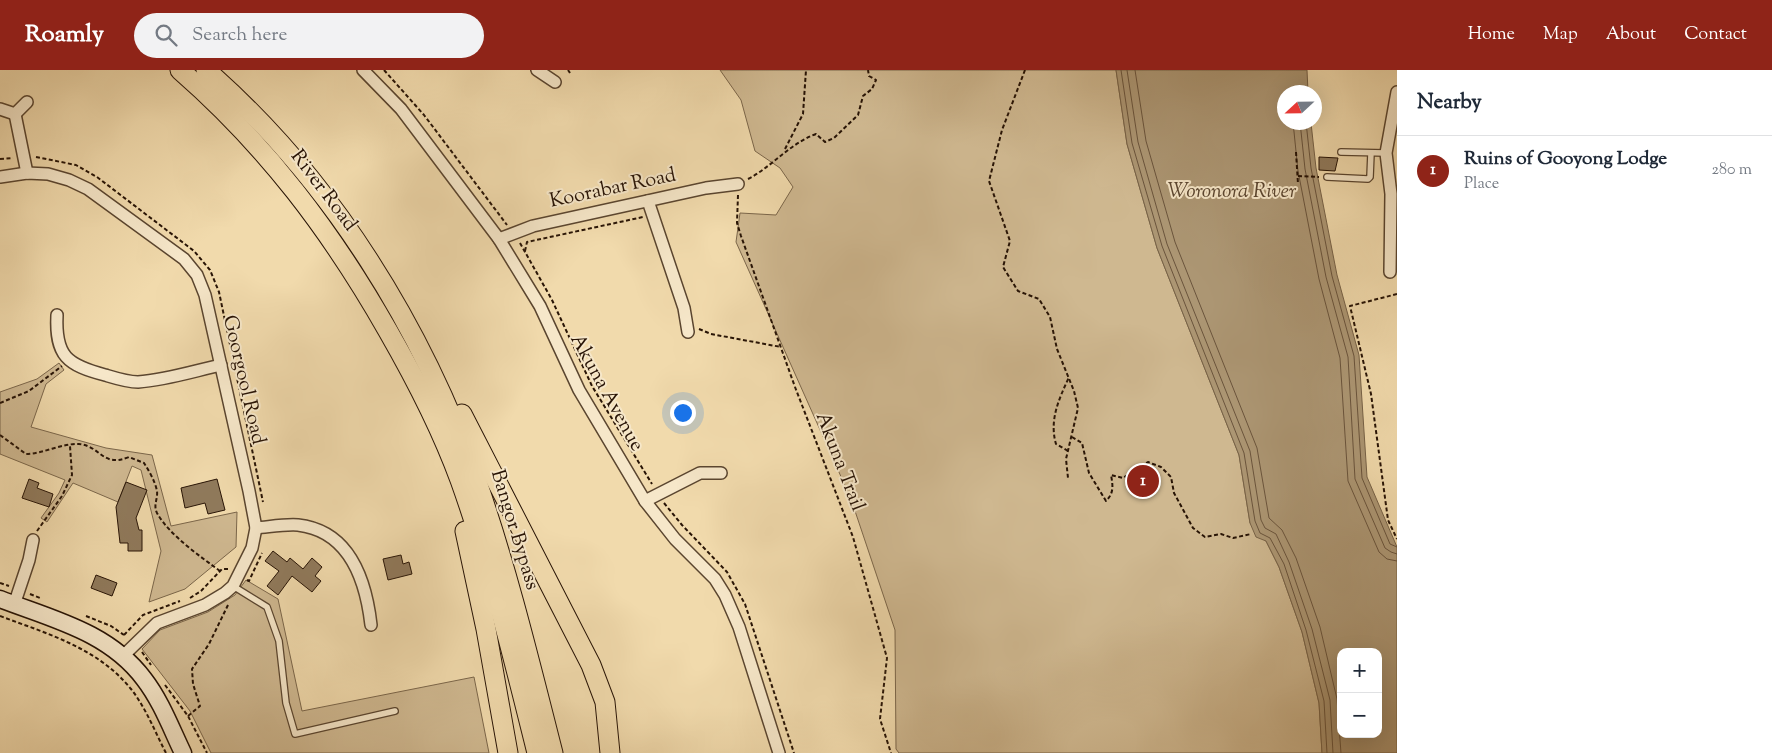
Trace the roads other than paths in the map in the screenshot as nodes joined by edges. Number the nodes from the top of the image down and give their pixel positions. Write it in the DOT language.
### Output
graph roads {
  1 [pos="180,70"];
  2 [pos="206,70"];
  3 [pos="363,70"];
  4 [pos="537,70"];
  5 [pos="555,82"];
  6 [pos="1397,92"];
  7 [pos="28,102"];
  8 [pos="0,109"];
  9 [pos="15,114"];
  10 [pos="1341,152"];
  11 [pos="1371,153"];
  12 [pos="1386,153"];
  13 [pos="27,173"];
  14 [pos="0,177"];
  15 [pos="1327,177"];
  16 [pos="738,184"];
  17 [pos="648,201"];
  18 [pos="499,239"];
  19 [pos="1390,272"];
  20 [pos="57,315"];
  21 [pos="410,328"];
  22 [pos="688,328"];
  23 [pos="405,360"];
  24 [pos="221,365"];
  25 [pos="722,473"];
  26 [pos="646,500"];
  27 [pos="261,528"];
  28 [pos="32,540"];
  29 [pos="232,585"];
  30 [pos="7,602"];
  31 [pos="371,625"];
  32 [pos="123,656"];
  33 [pos="395,712"];
  34 [pos="183,753"];
  35 [pos="508,753"];
  36 [pos="537,753"];
  37 [pos="552,753"];
  38 [pos="610,753"];
  39 [pos="779,753"];
  1 -- 23 [label="main road, River Road"];
  2 -- 21 [label="main road, River Road"];
  3 -- 18 [label="street, Akuna Avenue"];
  4 -- 5 [label="street"];
  6 -- 12 [label="street"];
  7 -- 9 [label="street"];
  8 -- 9 [label="street"];
  9 -- 13 [label="street"];
  10 -- 11 [label="lane"];
  11 -- 12 [label="lane"];
  11 -- 15 [label="lane"];
  12 -- 19 [label="street"];
  13 -- 14 [label="street, Goorgool Road"];
  13 -- 24 [label="street, Goorgool Road"];
  16 -- 17 [label="street, Koorabar Road"];
  17 -- 18 [label="street, Koorabar Road"];
  17 -- 22 [label="street"];
  18 -- 26 [label="street, Akuna Avenue"];
  20 -- 24 [label="street"];
  21 -- 37 [label="main road, Bangor Bypass"];
  21 -- 38 [label="main road"];
  23 -- 35 [label="main road"];
  23 -- 36 [label="main road, Bangor Bypass"];
  24 -- 27 [label="street, Goorgool Road"];
  25 -- 26 [label="street"];
  26 -- 39 [label="street, Akuna Avenue"];
  27 -- 29 [label="street, Goorgool Road"];
  27 -- 31 [label="street"];
  28 -- 30 [label="street"];
  29 -- 32 [label="street"];
  29 -- 33 [label="lane"];
  30 -- 32 [label="street"];
  32 -- 34 [label="street"];
}
